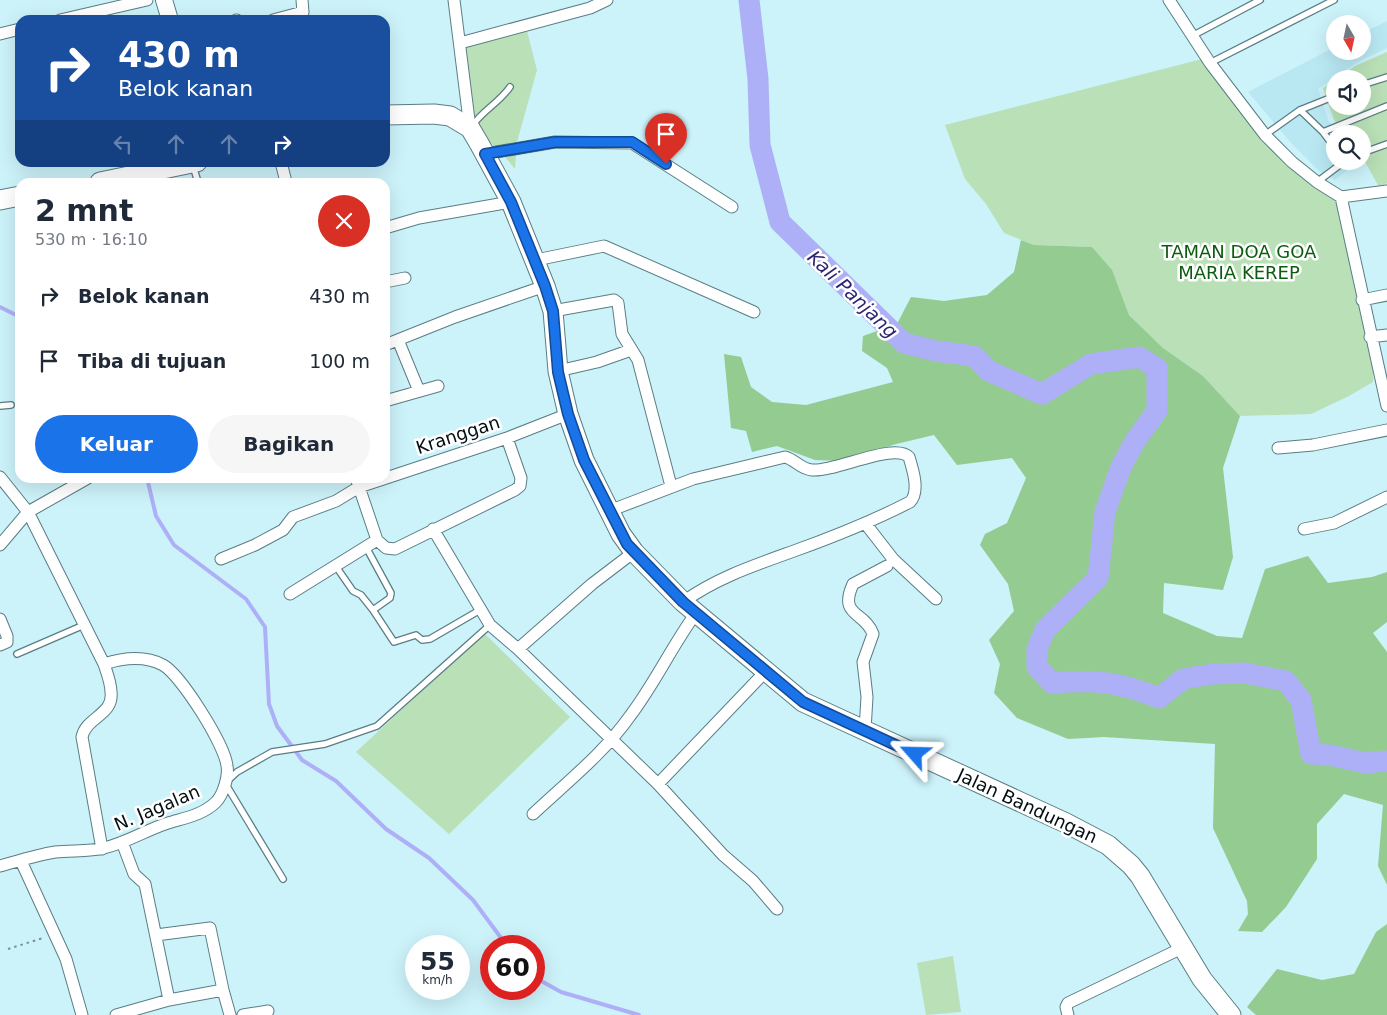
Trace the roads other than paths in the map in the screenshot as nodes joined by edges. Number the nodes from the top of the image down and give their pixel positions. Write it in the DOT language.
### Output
graph roads {
  1 [pos="147,0"];
  2 [pos="164,0"];
  3 [pos="302,0"];
  4 [pos="454,0"];
  5 [pos="607,0"];
  6 [pos="1169,0"];
  7 [pos="1260,0"];
  8 [pos="1334,0"];
  9 [pos="82,15"];
  10 [pos="168,15"];
  11 [pos="292,15"];
  12 [pos="15,30"];
  13 [pos="0,34"];
  14 [pos="1192,36"];
  15 [pos="460,43"];
  16 [pos="1210,63"];
  17 [pos="1387,77"];
  18 [pos="1371,82"];
  19 [pos="510,87"];
  20 [pos="1326,100"];
  21 [pos="1387,106"];
  22 [pos="1300,110"];
  23 [pos="390,116"];
  24 [pos="470,128"];
  25 [pos="1323,132"];
  26 [pos="1265,135"];
  27 [pos="1326,136"];
  28 [pos="1387,144"];
  29 [pos="1371,149"];
  30 [pos="485,154"];
  31 [pos="175,167"];
  32 [pos="1333,170"];
  33 [pos="121,178"];
  34 [pos="1316,182"];
  35 [pos="1387,191"];
  36 [pos="15,197"];
  37 [pos="1340,197"];
  38 [pos="0,200"];
  39 [pos="511,202"];
  40 [pos="732,207"];
  41 [pos="390,227"];
  42 [pos="536,260"];
  43 [pos="406,278"];
  44 [pos="390,281"];
  45 [pos="545,286"];
  46 [pos="1387,296"];
  47 [pos="1362,300"];
  48 [pos="553,311"];
  49 [pos="754,312"];
  50 [pos="1387,335"];
  51 [pos="1370,337"];
  52 [pos="398,340"];
  53 [pos="390,343"];
  54 [pos="630,350"];
  55 [pos="558,372"];
  56 [pos="438,386"];
  57 [pos="419,391"];
  58 [pos="390,400"];
  59 [pos="11,405"];
  60 [pos="0,406"];
  61 [pos="1387,406"];
  62 [pos="568,414"];
  63 [pos="1387,430"];
  64 [pos="507,438"];
  65 [pos="1278,448"];
  66 [pos="390,472"];
  67 [pos="0,476"];
  68 [pos="79,483"];
  69 [pos="356,483"];
  70 [pos="357,483"];
  71 [pos="671,486"];
  72 [pos="1387,497"];
  73 [pos="609,511"];
  74 [pos="28,512"];
  75 [pos="865,523"];
  76 [pos="433,529"];
  77 [pos="1304,529"];
  78 [pos="378,540"];
  79 [pos="0,545"];
  80 [pos="366,547"];
  81 [pos="634,552"];
  82 [pos="221,559"];
  83 [pos="336,565"];
  84 [pos="887,566"];
  85 [pos="290,594"];
  86 [pos="936,599"];
  87 [pos="689,608"];
  88 [pos="373,610"];
  89 [pos="480,610"];
  90 [pos="0,619"];
  91 [pos="84,625"];
  92 [pos="490,625"];
  93 [pos="0,645"];
  94 [pos="518,649"];
  95 [pos="17,654"];
  96 [pos="104,664"];
  97 [pos="765,672"];
  98 [pos="865,730"];
  99 [pos="612,738"];
  100 [pos="225,784"];
  101 [pos="658,784"];
  102 [pos="533,814"];
  103 [pos="122,842"];
  104 [pos="102,849"];
  105 [pos="21,861"];
  106 [pos="0,866"];
  107 [pos="283,879"];
  108 [pos="777,909"];
  109 [pos="156,935"];
  110 [pos="1182,948"];
  111 [pos="223,990"];
  112 [pos="169,1000"];
  113 [pos="268,1011"];
  114 [pos="82,1015"];
  115 [pos="116,1015"];
  116 [pos="230,1015"];
  117 [pos="243,1015"];
  118 [pos="1068,1015"];
  119 [pos="1231,1015"];
  1 -- 9 [label="street"];
  2 -- 10 [label="main road"];
  3 -- 11 [label="street"];
  4 -- 15 [label="street"];
  5 -- 15 [label="street"];
  6 -- 14 [label="street"];
  7 -- 14 [label="lane"];
  8 -- 16 [label="lane"];
  12 -- 13 [label="street"];
  14 -- 16 [label="street"];
  15 -- 24 [label="street"];
  16 -- 26 [label="street"];
  17 -- 18 [label="lane"];
  19 -- 24 [label="lane"];
  20 -- 22 [label="lane"];
  21 -- 25 [label="lane"];
  22 -- 25 [label="lane"];
  22 -- 26 [label="lane"];
  23 -- 24 [label="main road"];
  24 -- 30 [label="main road, Jalan Bandungan"];
  25 -- 27 [label="lane"];
  26 -- 34 [label="street"];
  28 -- 29 [label="lane"];
  30 -- 39 [label="main road, Jalan Bandungan"];
  30 -- 40 [label="street"];
  31 -- 33 [label="main road"];
  32 -- 34 [label="lane"];
  34 -- 37 [label="street"];
  35 -- 37 [label="street"];
  36 -- 38 [label="main road"];
  37 -- 47 [label="street"];
  39 -- 41 [label="street"];
  39 -- 42 [label="main road, Jalan Bandungan"];
  42 -- 45 [label="main road, Jalan Bandungan"];
  42 -- 49 [label="street"];
  43 -- 44 [label="street"];
  45 -- 48 [label="main road, Jalan Bandungan"];
  45 -- 52 [label="street"];
  46 -- 47 [label="street"];
  47 -- 51 [label="street"];
  48 -- 54 [label="street"];
  48 -- 55 [label="main road, Jalan Bandungan"];
  50 -- 51 [label="street"];
  51 -- 61 [label="street"];
  52 -- 53 [label="street"];
  52 -- 57 [label="street"];
  54 -- 55 [label="street"];
  54 -- 71 [label="street"];
  55 -- 62 [label="main road, Jalan Bandungan"];
  56 -- 57 [label="street"];
  57 -- 58 [label="street"];
  59 -- 60 [label="lane"];
  62 -- 64 [label="street, Kranggan"];
  62 -- 73 [label="main road, Jalan Bandungan"];
  63 -- 65 [label="street"];
  64 -- 66 [label="street, Kranggan"];
  64 -- 76 [label="street"];
  67 -- 74 [label="street, N. Jagalan"];
  68 -- 74 [label="street"];
  69 -- 82 [label="street, Kranggan"];
  70 -- 78 [label="street"];
  71 -- 73 [label="street"];
  71 -- 75 [label="street"];
  72 -- 77 [label="street"];
  73 -- 81 [label="main road, Jalan Bandungan"];
  74 -- 79 [label="street"];
  74 -- 91 [label="street, N. Jagalan"];
  75 -- 86 [label="street"];
  75 -- 87 [label="street"];
  76 -- 78 [label="street"];
  76 -- 89 [label="street"];
  78 -- 80 [label="street"];
  80 -- 83 [label="street"];
  80 -- 88 [label="lane"];
  81 -- 87 [label="main road, Jalan Bandungan"];
  81 -- 94 [label="street"];
  83 -- 85 [label="street"];
  83 -- 88 [label="lane"];
  84 -- 98 [label="street"];
  87 -- 97 [label="main road, Jalan Bandungan"];
  87 -- 99 [label="street"];
  88 -- 89 [label="lane"];
  89 -- 92 [label="street"];
  90 -- 93 [label="street"];
  91 -- 95 [label="lane"];
  91 -- 96 [label="street, N. Jagalan"];
  92 -- 94 [label="street"];
  92 -- 100 [label="lane"];
  94 -- 99 [label="street"];
  96 -- 100 [label="street"];
  96 -- 104 [label="street, N. Jagalan"];
  97 -- 98 [label="main road, Jalan Bandungan"];
  97 -- 101 [label="street"];
  98 -- 110 [label="main road, Jalan Bandungan"];
  99 -- 101 [label="street"];
  99 -- 102 [label="street"];
  100 -- 103 [label="street, N. Jagalan"];
  100 -- 107 [label="lane"];
  101 -- 108 [label="street"];
  103 -- 104 [label="street, N. Jagalan"];
  103 -- 109 [label="street"];
  104 -- 105 [label="street, N. Jagalan"];
  105 -- 106 [label="street, N. Jagalan"];
  105 -- 114 [label="street"];
  109 -- 111 [label="street"];
  109 -- 112 [label="street"];
  110 -- 118 [label="street"];
  110 -- 119 [label="main road, Jalan Bandungan"];
  111 -- 112 [label="street"];
  111 -- 116 [label="street"];
  112 -- 115 [label="street"];
  113 -- 117 [label="street"];
}
